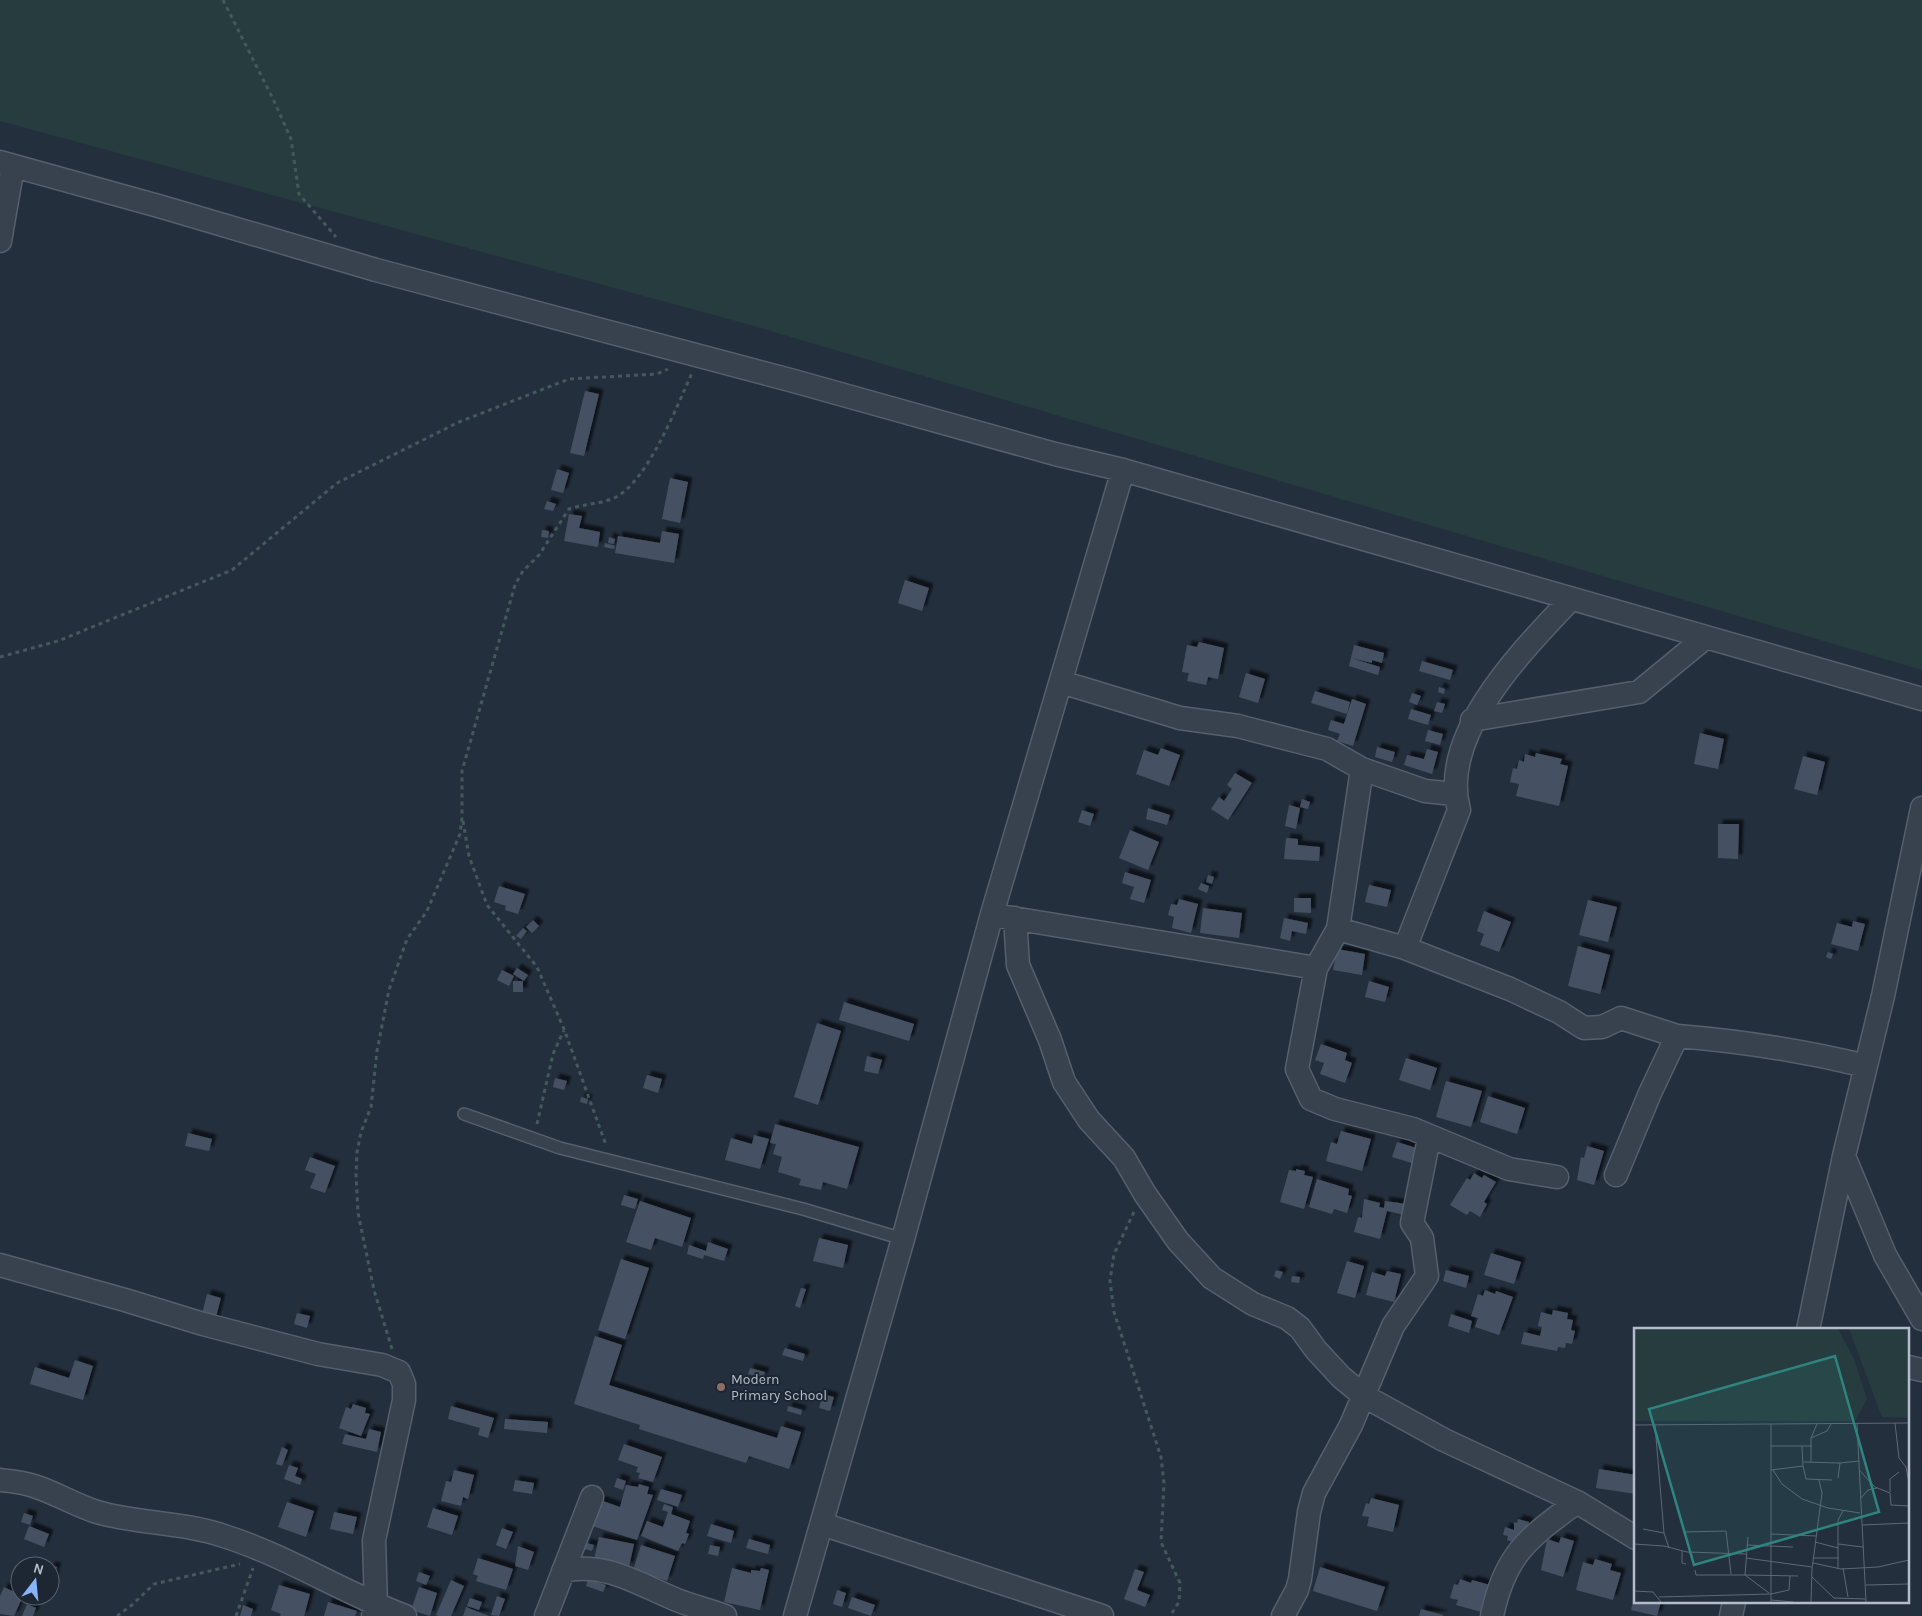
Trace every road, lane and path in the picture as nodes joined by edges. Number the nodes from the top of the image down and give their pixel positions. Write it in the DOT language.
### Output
graph roads {
  1 [pos="223,0"];
  2 [pos="7,164"];
  3 [pos="0,241"];
  4 [pos="341,243"];
  5 [pos="699,356"];
  6 [pos="1123,470"];
  7 [pos="1571,599"];
  8 [pos="1706,637"];
  9 [pos="0,658"];
  10 [pos="1061,682"];
  11 [pos="1922,699"];
  12 [pos="1472,720"];
  13 [pos="1362,769"];
  14 [pos="1454,794"];
  15 [pos="1922,808"];
  16 [pos="462,818"];
  17 [pos="992,914"];
  18 [pos="1014,918"];
  19 [pos="1338,930"];
  20 [pos="1405,948"];
  21 [pos="1316,968"];
  22 [pos="564,1029"];
  23 [pos="1677,1036"];
  24 [pos="1866,1066"];
  25 [pos="464,1114"];
  26 [pos="1429,1138"];
  27 [pos="534,1140"];
  28 [pos="1844,1156"];
  29 [pos="612,1160"];
  30 [pos="1616,1175"];
  31 [pos="1558,1177"];
  32 [pos="1145,1194"];
  33 [pos="903,1239"];
  34 [pos="0,1265"];
  35 [pos="1922,1319"];
  36 [pos="1808,1328"];
  37 [pos="399,1372"];
  38 [pos="1364,1396"];
  39 [pos="0,1480"];
  40 [pos="592,1497"];
  41 [pos="1576,1502"];
  42 [pos="822,1524"];
  43 [pos="1634,1537"];
  44 [pos="258,1555"];
  45 [pos="563,1571"];
  46 [pos="375,1611"];
  47 [pos="117,1616"];
  48 [pos="236,1616"];
  49 [pos="405,1616"];
  50 [pos="546,1616"];
  51 [pos="725,1616"];
  52 [pos="795,1616"];
  53 [pos="1102,1616"];
  54 [pos="1170,1616"];
  55 [pos="1284,1616"];
  56 [pos="1492,1616"];
  1 -- 4 [label="path"];
  2 -- 3 [label="street"];
  2 -- 5 [label="street"];
  5 -- 6 [label="street"];
  5 -- 9 [label="path"];
  5 -- 16 [label="path"];
  6 -- 7 [label="street"];
  6 -- 10 [label="street"];
  7 -- 8 [label="street"];
  7 -- 12 [label="street"];
  8 -- 11 [label="street"];
  8 -- 12 [label="street"];
  10 -- 13 [label="street"];
  10 -- 17 [label="street"];
  12 -- 14 [label="street"];
  13 -- 14 [label="street"];
  13 -- 19 [label="street"];
  14 -- 20 [label="street"];
  15 -- 24 [label="street"];
  16 -- 22 [label="path"];
  16 -- 37 [label="path"];
  17 -- 18 [label="street"];
  17 -- 33 [label="street"];
  18 -- 21 [label="street"];
  18 -- 32 [label="street"];
  19 -- 20 [label="street"];
  19 -- 21 [label="street"];
  20 -- 23 [label="street"];
  21 -- 26 [label="street"];
  22 -- 27 [label="path"];
  22 -- 29 [label="path"];
  23 -- 24 [label="street"];
  23 -- 30 [label="street"];
  24 -- 28 [label="street"];
  25 -- 27 [label="lane"];
  26 -- 31 [label="street"];
  26 -- 38 [label="street"];
  27 -- 29 [label="lane"];
  28 -- 35 [label="street"];
  28 -- 36 [label="street"];
  29 -- 33 [label="lane"];
  32 -- 38 [label="street"];
  32 -- 54 [label="path"];
  33 -- 42 [label="street"];
  34 -- 37 [label="street"];
  37 -- 46 [label="street"];
  38 -- 41 [label="street"];
  38 -- 55 [label="street"];
  39 -- 44 [label="street"];
  40 -- 45 [label="street"];
  41 -- 43 [label="street"];
  41 -- 56 [label="street"];
  42 -- 52 [label="street"];
  42 -- 53 [label="street"];
  44 -- 46 [label="street"];
  44 -- 47 [label="path"];
  44 -- 48 [label="path"];
  45 -- 50 [label="street"];
  45 -- 51 [label="street"];
  46 -- 49 [label="street"];
}
